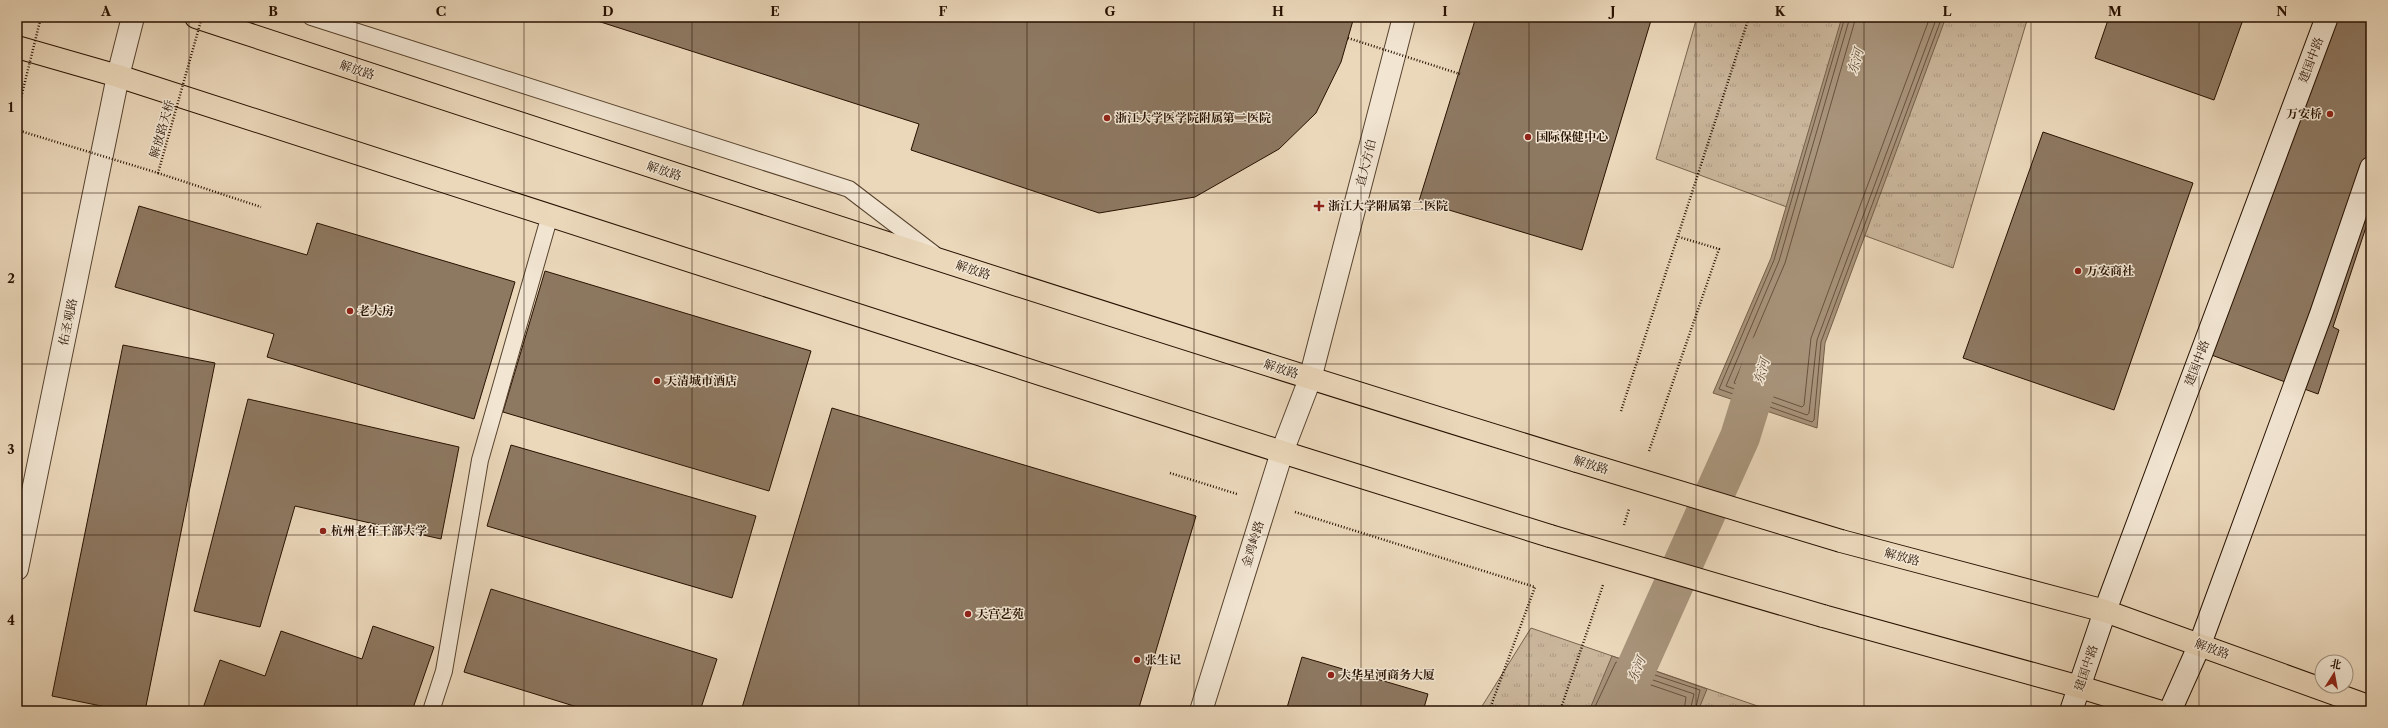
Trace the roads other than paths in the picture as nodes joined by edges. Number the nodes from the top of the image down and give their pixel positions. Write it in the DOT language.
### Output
graph roads {
  1 [pos="133,17"];
  2 [pos="196,17"];
  3 [pos="311,17"];
  4 [pos="1404,17"];
  5 [pos="2327,17"];
  6 [pos="17,47"];
  7 [pos="118,76"];
  8 [pos="2371,168"];
  9 [pos="550,216"];
  10 [pos="944,261"];
  11 [pos="1310,379"];
  12 [pos="1282,452"];
  13 [pos="22,519"];
  14 [pos="17,568"];
  15 [pos="2105,611"];
  16 [pos="2200,644"];
  17 [pos="2080,687"];
  18 [pos="2371,707"];
  19 [pos="431,711"];
  20 [pos="1201,711"];
  21 [pos="2071,711"];
  22 [pos="2158,711"];
  23 [pos="2170,711"];
  1 -- 7 [label="main road, 佑圣观路"];
  2 -- 10 [label="main road, 解放路"];
  3 -- 10 [label="lane"];
  4 -- 11 [label="main road, 直大方伯"];
  5 -- 15 [label="main road, 建国中路"];
  6 -- 7 [label="main road"];
  7 -- 9 [label="main road"];
  7 -- 13 [label="main road, 佑圣观路"];
  8 -- 16 [label="main road"];
  9 -- 12 [label="main road"];
  9 -- 19 [label="lane"];
  10 -- 11 [label="main road, 解放路"];
  11 -- 12 [label="main road, 金鸡岭路"];
  11 -- 15 [label="main road, 解放路, bridge"];
  12 -- 17 [label="main road, bridge"];
  12 -- 20 [label="main road, 金鸡岭路"];
  13 -- 14 [label="main road, 佑圣观路"];
  15 -- 16 [label="main road, 解放路"];
  15 -- 17 [label="main road, 建国中路"];
  16 -- 18 [label="main road, 解放路"];
  16 -- 23 [label="main road"];
  17 -- 21 [label="main road, 建国中路"];
  17 -- 22 [label="main road"];
}
